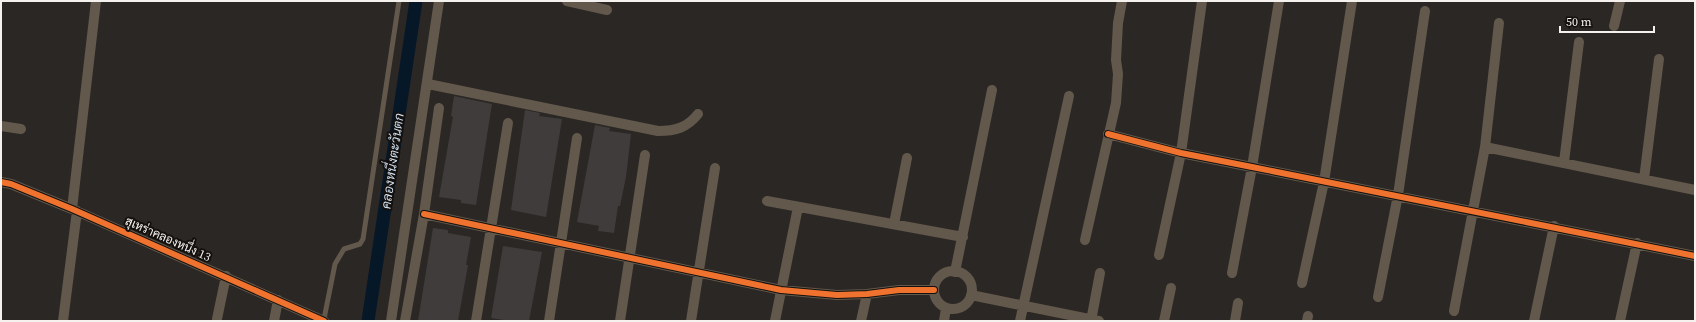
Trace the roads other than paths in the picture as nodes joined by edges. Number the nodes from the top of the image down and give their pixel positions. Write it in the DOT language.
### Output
graph roads {
  1 [pos="96,1"];
  2 [pos="400,1"];
  3 [pos="439,1"];
  4 [pos="568,1"];
  5 [pos="1122,1"];
  6 [pos="1202,1"];
  7 [pos="1279,1"];
  8 [pos="1352,1"];
  9 [pos="1620,1"];
  10 [pos="607,10"];
  11 [pos="1425,11"];
  12 [pos="1499,23"];
  13 [pos="1614,26"];
  14 [pos="1579,42"];
  15 [pos="1659,59"];
  16 [pos="428,84"];
  17 [pos="992,90"];
  18 [pos="1069,96"];
  19 [pos="439,108"];
  20 [pos="698,114"];
  21 [pos="508,123"];
  22 [pos="1,126"];
  23 [pos="21,129"];
  24 [pos="1108,134"];
  25 [pos="577,138"];
  26 [pos="1485,147"];
  27 [pos="1181,153"];
  28 [pos="644,155"];
  29 [pos="907,158"];
  30 [pos="1564,162"];
  31 [pos="1252,167"];
  32 [pos="715,168"];
  33 [pos="1644,179"];
  34 [pos="1,182"];
  35 [pos="1324,182"];
  36 [pos="1695,190"];
  37 [pos="1398,195"];
  38 [pos="767,201"];
  39 [pos="798,207"];
  40 [pos="75,210"];
  41 [pos="1474,211"];
  42 [pos="424,214"];
  43 [pos="894,224"];
  44 [pos="1554,226"];
  45 [pos="492,229"];
  46 [pos="963,237"];
  47 [pos="1085,240"];
  48 [pos="561,242"];
  49 [pos="1637,243"];
  50 [pos="1159,255"];
  51 [pos="1695,256"];
  52 [pos="630,258"];
  53 [pos="1695,266"];
  54 [pos="699,272"];
  55 [pos="955,272"];
  56 [pos="1232,272"];
  57 [pos="1100,273"];
  58 [pos="226,276"];
  59 [pos="1302,283"];
  60 [pos="1171,288"];
  61 [pos="781,290"];
  62 [pos="934,290"];
  63 [pos="867,294"];
  64 [pos="971,295"];
  65 [pos="1378,297"];
  66 [pos="278,300"];
  67 [pos="1238,303"];
  68 [pos="1023,306"];
  69 [pos="946,308"];
  70 [pos="1454,310"];
  71 [pos="217,319"];
  72 [pos="324,320"];
  73 [pos="1094,320"];
  74 [pos="63,321"];
  75 [pos="274,321"];
  76 [pos="391,321"];
  77 [pos="405,321"];
  78 [pos="476,321"];
  79 [pos="548,321"];
  80 [pos="620,321"];
  81 [pos="691,321"];
  82 [pos="775,321"];
  83 [pos="861,321"];
  84 [pos="944,321"];
  85 [pos="1020,321"];
  86 [pos="1164,321"];
  87 [pos="1235,321"];
  88 [pos="1534,321"];
  89 [pos="1620,321"];
  1 -- 40 [label="street"];
  2 -- 72 [label="lane"];
  3 -- 16 [label="street"];
  4 -- 10 [label="street"];
  5 -- 24 [label="street"];
  6 -- 27 [label="street"];
  7 -- 31 [label="street"];
  8 -- 35 [label="street"];
  9 -- 13 [label="street"];
  11 -- 37 [label="street"];
  12 -- 26 [label="street"];
  14 -- 30 [label="street"];
  15 -- 33 [label="street"];
  16 -- 20 [label="street"];
  16 -- 76 [label="street"];
  17 -- 46 [label="street"];
  18 -- 68 [label="street"];
  19 -- 42 [label="street"];
  21 -- 45 [label="street"];
  22 -- 23 [label="street"];
  24 -- 27 [label="street"];
  24 -- 47 [label="street"];
  25 -- 48 [label="street"];
  26 -- 30 [label="street"];
  26 -- 41 [label="street"];
  27 -- 31 [label="street"];
  27 -- 50 [label="street"];
  28 -- 52 [label="street"];
  29 -- 43 [label="street"];
  30 -- 33 [label="street"];
  31 -- 35 [label="street"];
  31 -- 56 [label="street"];
  32 -- 54 [label="street"];
  33 -- 36 [label="street"];
  34 -- 40 [label="street, สุเหร่าคลองหนึ่ง 13"];
  35 -- 37 [label="street"];
  35 -- 59 [label="street"];
  37 -- 41 [label="street"];
  37 -- 65 [label="street"];
  38 -- 39 [label="street"];
  39 -- 43 [label="street"];
  39 -- 61 [label="street"];
  40 -- 58 [label="street, สุเหร่าคลองหนึ่ง 13"];
  40 -- 74 [label="street"];
  41 -- 44 [label="street"];
  41 -- 70 [label="street"];
  42 -- 45 [label="street"];
  42 -- 77 [label="street"];
  43 -- 46 [label="street"];
  44 -- 49 [label="street"];
  44 -- 88 [label="street"];
  45 -- 48 [label="street"];
  45 -- 78 [label="street"];
  46 -- 55 [label="street"];
  48 -- 52 [label="street"];
  48 -- 79 [label="street"];
  49 -- 51 [label="street"];
  49 -- 89 [label="street"];
  51 -- 53 [label="street"];
  52 -- 54 [label="street"];
  52 -- 80 [label="street"];
  54 -- 61 [label="street"];
  54 -- 81 [label="street"];
  55 -- 62 [label="street"];
  55 -- 64 [label="street"];
  57 -- 73 [label="street"];
  58 -- 66 [label="street, สุเหร่าคลองหนึ่ง 13"];
  58 -- 71 [label="street"];
  60 -- 86 [label="street"];
  61 -- 63 [label="street"];
  61 -- 82 [label="street"];
  62 -- 63 [label="street"];
  62 -- 69 [label="street"];
  63 -- 83 [label="street"];
  64 -- 68 [label="street"];
  64 -- 69 [label="street"];
  66 -- 72 [label="street, สุเหร่าคลองหนึ่ง 13"];
  66 -- 75 [label="street"];
  67 -- 87 [label="street"];
  68 -- 73 [label="street"];
  68 -- 85 [label="street"];
  69 -- 84 [label="street"];
}
